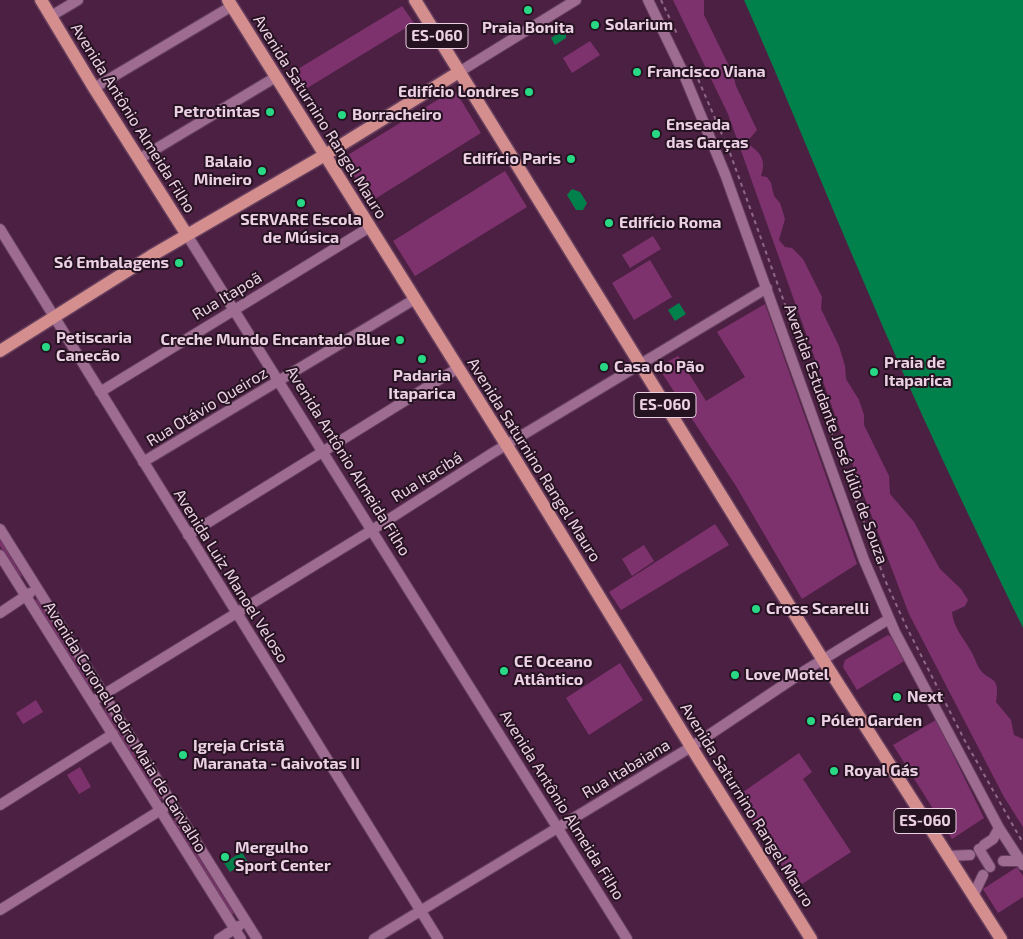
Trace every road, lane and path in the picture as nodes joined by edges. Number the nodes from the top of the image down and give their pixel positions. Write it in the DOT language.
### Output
graph roads {
  1 [pos="41,0"];
  2 [pos="78,0"];
  3 [pos="415,0"];
  4 [pos="576,0"];
  5 [pos="648,0"];
  6 [pos="230,3"];
  7 [pos="52,16"];
  8 [pos="459,72"];
  9 [pos="276,77"];
  10 [pos="94,88"];
  11 [pos="325,155"];
  12 [pos="139,159"];
  13 [pos="370,227"];
  14 [pos="0,229"];
  15 [pos="187,235"];
  16 [pos="767,288"];
  17 [pos="415,299"];
  18 [pos="234,310"];
  19 [pos="56,317"];
  20 [pos="0,351"];
  21 [pos="641,365"];
  22 [pos="458,368"];
  23 [pos="279,381"];
  24 [pos="100,392"];
  25 [pos="507,445"];
  26 [pos="323,452"];
  27 [pos="143,462"];
  28 [pos="0,530"];
  29 [pos="372,530"];
  30 [pos="188,535"];
  31 [pos="0,555"];
  32 [pos="37,589"];
  33 [pos="25,596"];
  34 [pos="236,612"];
  35 [pos="0,613"];
  36 [pos="889,619"];
  37 [pos="906,626"];
  38 [pos="822,660"];
  39 [pos="104,694"];
  40 [pos="93,701"];
  41 [pos="113,734"];
  42 [pos="691,746"];
  43 [pos="171,803"];
  44 [pos="0,805"];
  45 [pos="160,811"];
  46 [pos="557,828"];
  47 [pos="999,828"];
  48 [pos="1023,843"];
  49 [pos="978,850"];
  50 [pos="948,856"];
  51 [pos="1003,861"];
  52 [pos="1021,863"];
  53 [pos="973,896"];
  54 [pos="0,910"];
  55 [pos="420,911"];
  56 [pos="246,922"];
  57 [pos="235,929"];
  58 [pos="219,939"];
  59 [pos="241,939"];
  60 [pos="257,939"];
  61 [pos="374,939"];
  62 [pos="438,939"];
  63 [pos="627,939"];
  64 [pos="811,939"];
  65 [pos="1001,939"];
  1 -- 7 [label="main road, Avenida Antônio Almeida Filho"];
  2 -- 7 [label="street"];
  3 -- 8 [label="main road, ES-060"];
  4 -- 8 [label="street"];
  5 -- 16 [label="street, Avenida Estudante José Júlio de Souza"];
  6 -- 9 [label="main road, Avenida Saturnino Rangel Mauro"];
  6 -- 10 [label="street"];
  7 -- 10 [label="main road, Avenida Antônio Almeida Filho"];
  8 -- 11 [label="main road"];
  8 -- 21 [label="main road, ES-060"];
  9 -- 11 [label="main road, Avenida Saturnino Rangel Mauro"];
  9 -- 12 [label="street"];
  10 -- 12 [label="main road, Avenida Antônio Almeida Filho"];
  11 -- 13 [label="main road, Avenida Saturnino Rangel Mauro"];
  11 -- 15 [label="main road"];
  12 -- 15 [label="main road, Avenida Antônio Almeida Filho"];
  13 -- 17 [label="main road, Avenida Saturnino Rangel Mauro"];
  13 -- 18 [label="street, Rua Itapoã"];
  14 -- 19 [label="street, Avenida Luiz Manoel Veloso"];
  15 -- 18 [label="street, Avenida Antônio Almeida Filho"];
  15 -- 19 [label="main road"];
  16 -- 21 [label="street, Rua Itacibá"];
  16 -- 36 [label="street, Avenida Estudante José Júlio de Souza"];
  17 -- 22 [label="main road, Avenida Saturnino Rangel Mauro"];
  17 -- 23 [label="street, Rua Otávio Queiroz"];
  18 -- 23 [label="street, Avenida Antônio Almeida Filho"];
  18 -- 24 [label="street, Rua Itapoã"];
  19 -- 20 [label="main road"];
  19 -- 24 [label="street, Avenida Luiz Manoel Veloso"];
  21 -- 25 [label="street, Rua Itacibá"];
  21 -- 38 [label="main road, ES-060"];
  22 -- 25 [label="main road, Avenida Saturnino Rangel Mauro"];
  22 -- 26 [label="street"];
  23 -- 26 [label="street, Avenida Antônio Almeida Filho"];
  23 -- 27 [label="street, Rua Otávio Queiroz"];
  24 -- 27 [label="street, Avenida Luiz Manoel Veloso"];
  25 -- 29 [label="street, Rua Itacibá"];
  25 -- 42 [label="main road, Avenida Saturnino Rangel Mauro"];
  26 -- 29 [label="street, Avenida Antônio Almeida Filho"];
  26 -- 30 [label="street"];
  27 -- 30 [label="street, Avenida Luiz Manoel Veloso"];
  28 -- 32 [label="street, Avenida Coronel Pedro Maia de Carvalho"];
  29 -- 34 [label="street, Rua Itacibá"];
  29 -- 46 [label="street, Avenida Antônio Almeida Filho"];
  30 -- 34 [label="street, Avenida Luiz Manoel Veloso"];
  31 -- 33 [label="street, Avenida Coronel Pedro Maia de Carvalho"];
  32 -- 33 [label="street"];
  32 -- 39 [label="street, Avenida Coronel Pedro Maia de Carvalho"];
  33 -- 35 [label="street"];
  33 -- 40 [label="street, Avenida Coronel Pedro Maia de Carvalho"];
  34 -- 39 [label="street, Rua Itacibá"];
  34 -- 55 [label="street, Avenida Luiz Manoel Veloso"];
  36 -- 38 [label="street, Rua Itabaiana"];
  36 -- 47 [label="street, Avenida Estudante José Júlio de Souza"];
  37 -- 48 [label="path"];
  38 -- 42 [label="street, Rua Itabaiana"];
  38 -- 50 [label="main road, ES-060"];
  39 -- 40 [label="street, Rua Itacibá"];
  39 -- 43 [label="street, Avenida Coronel Pedro Maia de Carvalho"];
  40 -- 41 [label="street, Avenida Coronel Pedro Maia de Carvalho"];
  41 -- 44 [label="street"];
  41 -- 45 [label="street, Avenida Coronel Pedro Maia de Carvalho"];
  42 -- 46 [label="street, Rua Itabaiana"];
  42 -- 64 [label="main road, Avenida Saturnino Rangel Mauro"];
  43 -- 45 [label="street"];
  43 -- 56 [label="street, Avenida Coronel Pedro Maia de Carvalho"];
  45 -- 54 [label="street"];
  45 -- 57 [label="street, Avenida Coronel Pedro Maia de Carvalho"];
  46 -- 55 [label="street, Rua Itabaiana"];
  46 -- 63 [label="street, Avenida Antônio Almeida Filho"];
  47 -- 49 [label="street"];
  47 -- 52 [label="street, Avenida Estudante José Júlio de Souza"];
  49 -- 50 [label="street"];
  49 -- 53 [label="street"];
  50 -- 53 [label="main road, ES-060"];
  51 -- 52 [label="street"];
  53 -- 65 [label="main road, ES-060"];
  55 -- 61 [label="street, Rua Itabaiana"];
  55 -- 62 [label="street, Avenida Luiz Manoel Veloso"];
  56 -- 57 [label="street"];
  56 -- 60 [label="street, Avenida Coronel Pedro Maia de Carvalho"];
  57 -- 58 [label="street"];
  57 -- 59 [label="street, Avenida Coronel Pedro Maia de Carvalho"];
}
